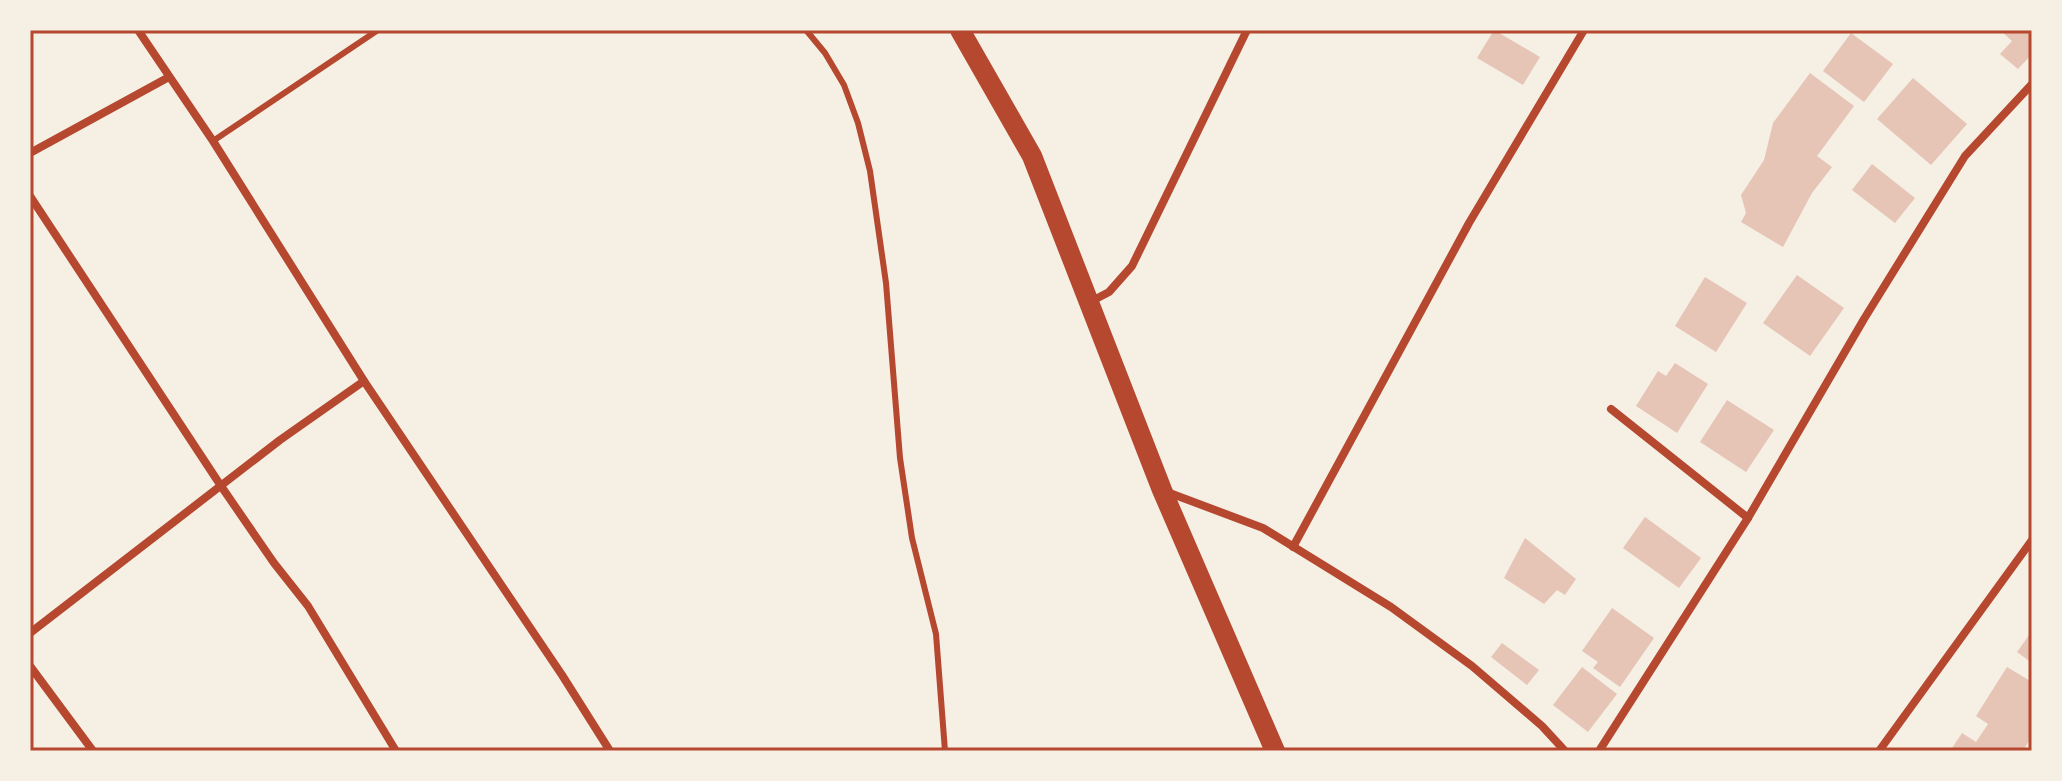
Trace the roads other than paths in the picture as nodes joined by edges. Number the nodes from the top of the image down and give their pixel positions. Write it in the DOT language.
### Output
graph roads {
  1 [pos="138,30"];
  2 [pos="378,30"];
  3 [pos="806,30"];
  4 [pos="960,30"];
  5 [pos="1247,30"];
  6 [pos="1584,30"];
  7 [pos="169,77"];
  8 [pos="2032,84"];
  9 [pos="213,141"];
  10 [pos="30,153"];
  11 [pos="30,196"];
  12 [pos="1089,302"];
  13 [pos="364,381"];
  14 [pos="1611,409"];
  15 [pos="221,486"];
  16 [pos="1162,490"];
  17 [pos="1748,518"];
  18 [pos="2032,540"];
  19 [pos="1293,547"];
  20 [pos="30,633"];
  21 [pos="30,666"];
  22 [pos="93,751"];
  23 [pos="396,751"];
  24 [pos="610,751"];
  25 [pos="945,751"];
  26 [pos="1275,751"];
  27 [pos="1565,751"];
  28 [pos="1599,751"];
  29 [pos="1879,751"];
  1 -- 7 [label="street"];
  2 -- 9 [label="lane"];
  3 -- 25 [label="lane"];
  4 -- 12 [label="main road"];
  5 -- 12 [label="street"];
  6 -- 19 [label="street"];
  7 -- 9 [label="street"];
  7 -- 10 [label="street"];
  8 -- 17 [label="street"];
  9 -- 13 [label="street"];
  11 -- 15 [label="street"];
  12 -- 16 [label="main road"];
  13 -- 15 [label="street"];
  13 -- 24 [label="street"];
  14 -- 17 [label="street"];
  15 -- 20 [label="street"];
  15 -- 23 [label="street"];
  16 -- 19 [label="street"];
  16 -- 26 [label="main road"];
  17 -- 28 [label="street"];
  18 -- 29 [label="street"];
  19 -- 27 [label="street"];
  21 -- 22 [label="street"];
}
